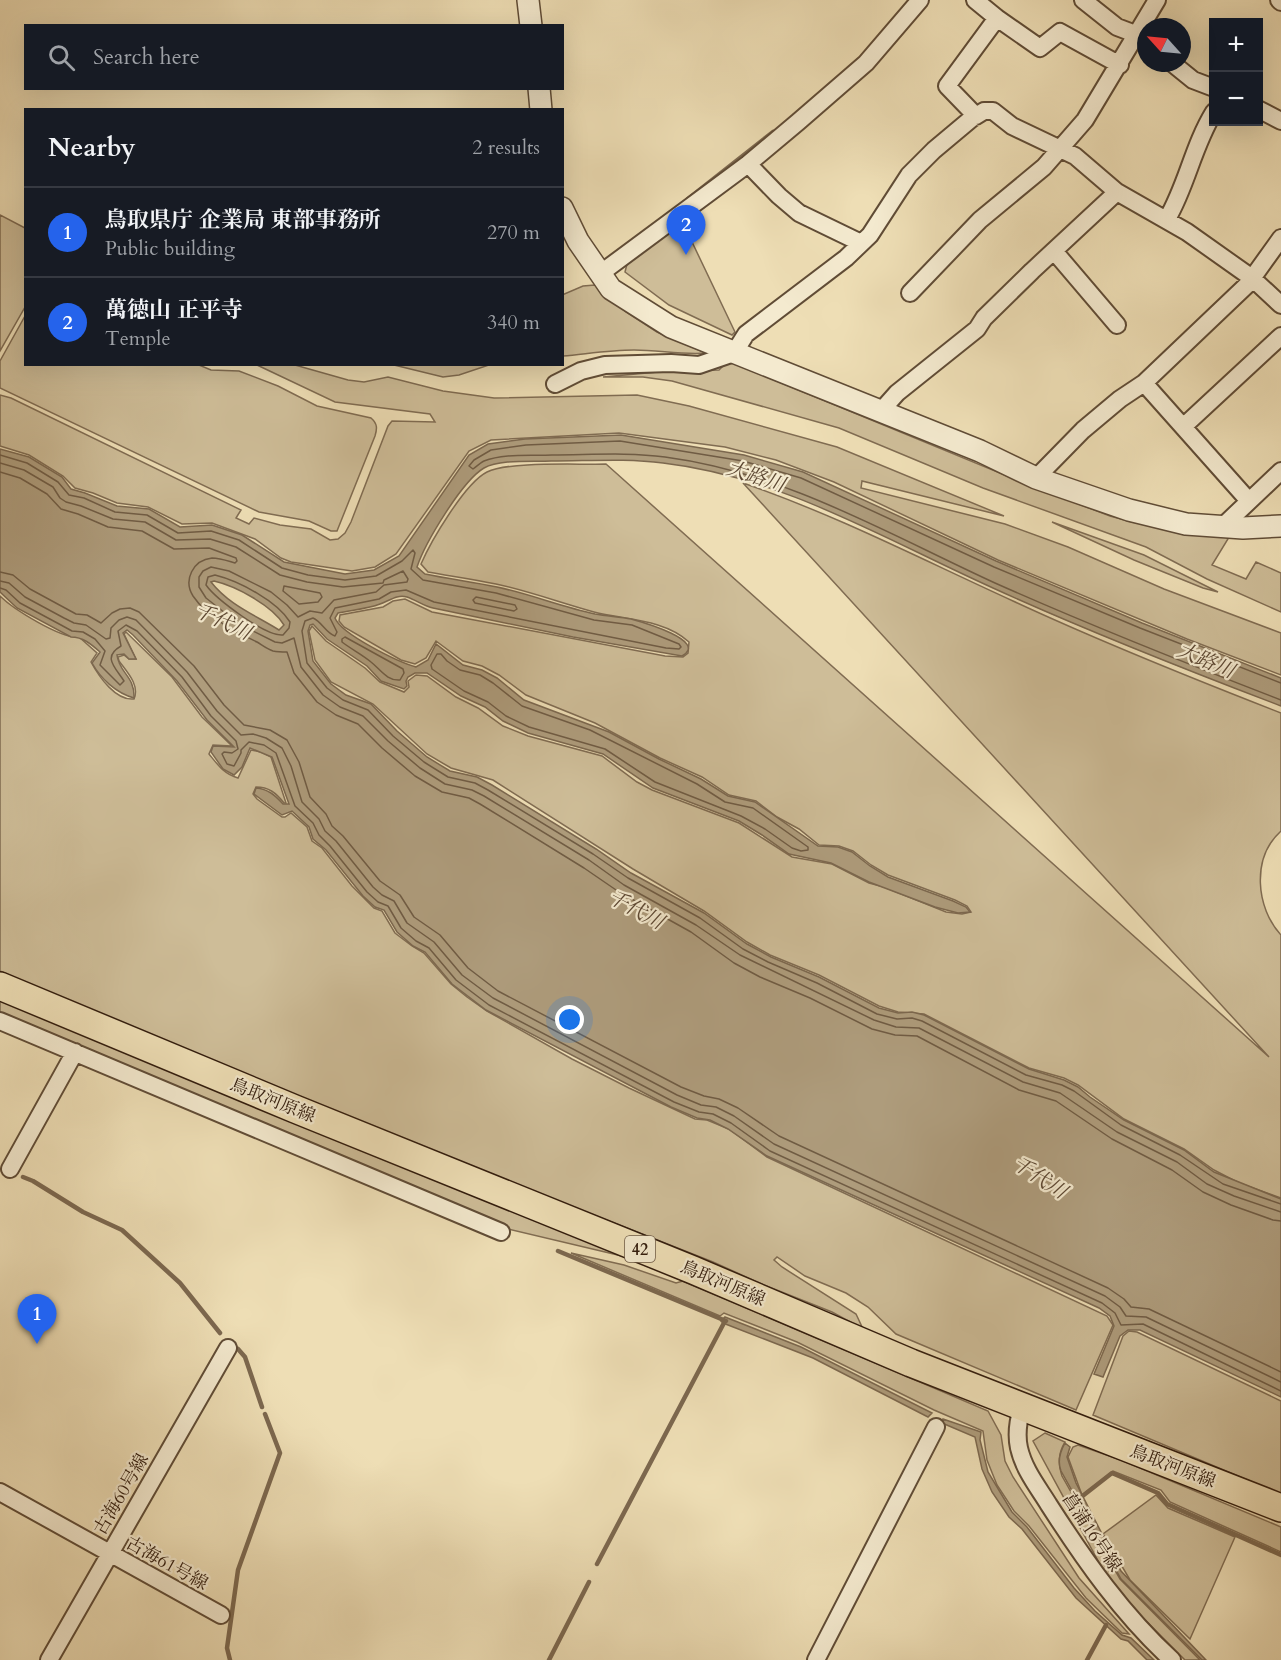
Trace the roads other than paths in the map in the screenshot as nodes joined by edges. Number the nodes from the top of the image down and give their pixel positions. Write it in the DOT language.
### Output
graph roads {
  1 [pos="528,0"];
  2 [pos="920,0"];
  3 [pos="975,0"];
  4 [pos="1083,0"];
  5 [pos="1157,0"];
  6 [pos="997,18"];
  7 [pos="1149,18"];
  8 [pos="531,24"];
  9 [pos="1137,34"];
  10 [pos="1137,41"];
  11 [pos="1120,64"];
  12 [pos="1184,72"];
  13 [pos="1209,86"];
  14 [pos="539,90"];
  15 [pos="541,108"];
  16 [pos="1263,112"];
  17 [pos="976,116"];
  18 [pos="1209,120"];
  19 [pos="1281,121"];
  20 [pos="1061,149"];
  21 [pos="748,164"];
  22 [pos="1117,192"];
  23 [pos="564,212"];
  24 [pos="1167,219"];
  25 [pos="1281,238"];
  26 [pos="861,243"];
  27 [pos="1054,251"];
  28 [pos="602,273"];
  29 [pos="1252,278"];
  30 [pos="910,293"];
  31 [pos="1281,305"];
  32 [pos="1117,325"];
  33 [pos="1281,336"];
  34 [pos="734,353"];
  35 [pos="1144,383"];
  36 [pos="555,384"];
  37 [pos="881,411"];
  38 [pos="1184,426"];
  39 [pos="1281,471"];
  40 [pos="1036,478"];
  41 [pos="1249,501"];
  42 [pos="1223,526"];
  43 [pos="1281,526"];
  44 [pos="0,986"];
  45 [pos="0,1021"];
  46 [pos="75,1052"];
  47 [pos="10,1169"];
  48 [pos="501,1232"];
  49 [pos="228,1348"];
  50 [pos="1022,1408"];
  51 [pos="936,1427"];
  52 [pos="0,1492"];
  53 [pos="1281,1508"];
  54 [pos="109,1553"];
  55 [pos="221,1615"];
  56 [pos="49,1660"];
  57 [pos="816,1660"];
  58 [pos="1172,1660"];
  1 -- 8 [label="street"];
  2 -- 21 [label="street"];
  3 -- 6 [label="street"];
  4 -- 9 [label="street"];
  5 -- 7 [label="street"];
  6 -- 11 [label="street"];
  6 -- 17 [label="street"];
  10 -- 11 [label="street"];
  11 -- 20 [label="street"];
  12 -- 13 [label="street"];
  14 -- 15 [label="street"];
  16 -- 19 [label="street"];
  17 -- 20 [label="street"];
  17 -- 26 [label="street"];
  18 -- 24 [label="street"];
  20 -- 22 [label="street"];
  20 -- 30 [label="street"];
  21 -- 26 [label="street"];
  21 -- 28 [label="street"];
  22 -- 24 [label="street"];
  22 -- 27 [label="street"];
  23 -- 28 [label="street"];
  24 -- 29 [label="street"];
  25 -- 29 [label="street"];
  26 -- 34 [label="street"];
  27 -- 32 [label="street"];
  27 -- 37 [label="street"];
  28 -- 34 [label="street"];
  29 -- 31 [label="street"];
  29 -- 35 [label="street"];
  33 -- 38 [label="street"];
  34 -- 36 [label="street"];
  34 -- 37 [label="street"];
  35 -- 38 [label="street"];
  35 -- 40 [label="street"];
  37 -- 40 [label="street"];
  38 -- 41 [label="street"];
  39 -- 41 [label="street"];
  40 -- 42 [label="street"];
  41 -- 42 [label="street"];
  42 -- 43 [label="street"];
  44 -- 50 [label="main road, 鳥取河原線 / 42"];
  45 -- 46 [label="street"];
  46 -- 47 [label="street"];
  46 -- 48 [label="street"];
  49 -- 54 [label="street, 古海60号線"];
  50 -- 53 [label="main road, 鳥取河原線 / 42"];
  50 -- 58 [label="street, 菖蒲16号線"];
  51 -- 57 [label="street"];
  52 -- 54 [label="street, 古海61号線"];
  54 -- 55 [label="street, 古海61号線"];
  54 -- 56 [label="street, 古海60号線"];
}
